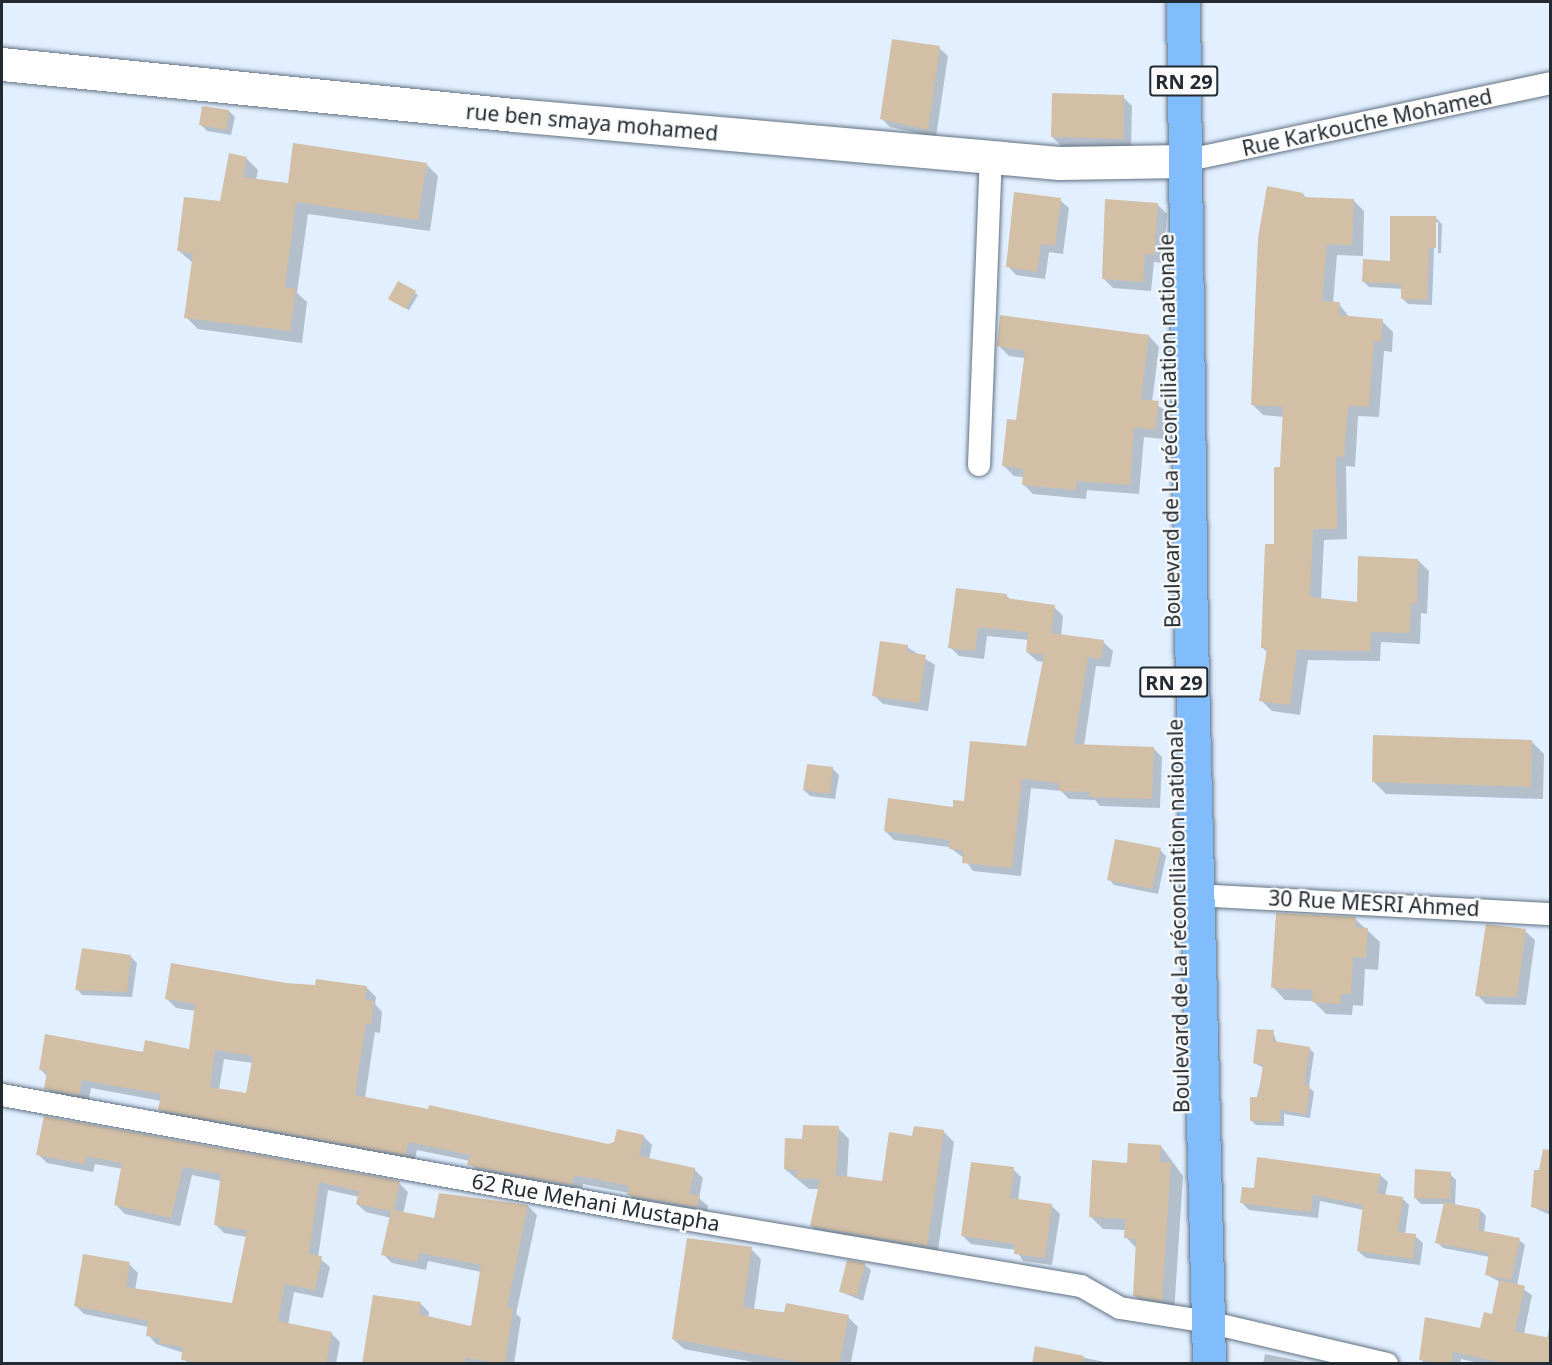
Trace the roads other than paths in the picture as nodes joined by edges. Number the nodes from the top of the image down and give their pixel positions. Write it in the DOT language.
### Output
graph roads {
  1 [pos="1162,2"];
  2 [pos="1183,2"];
  3 [pos="2,64"];
  4 [pos="1551,83"];
  5 [pos="991,157"];
  6 [pos="1174,162"];
  7 [pos="979,465"];
  8 [pos="1197,895"];
  9 [pos="1551,914"];
  10 [pos="2,1095"];
  11 [pos="1197,1321"];
  12 [pos="1186,1364"];
  13 [pos="1209,1364"];
  14 [pos="1387,1364"];
  1 -- 6 [label="highway, Boulevard de La réconciliation nationale / RN 29"];
  2 -- 6 [label="highway, Boulevard de La réconciliation nationale / RN 29"];
  3 -- 5 [label="street, rue ben smaya mohamed"];
  4 -- 6 [label="street, Rue Karkouche Mohamed"];
  5 -- 6 [label="street, rue ben smaya mohamed"];
  5 -- 7 [label="street"];
  6 -- 8 [label="highway, RN 29"];
  6 -- 11 [label="highway, Boulevard de La réconciliation nationale / RN 29"];
  8 -- 9 [label="street, 30 Rue MESRI Ahmed"];
  8 -- 11 [label="highway, RN 29"];
  10 -- 11 [label="street, 62 Rue Mehani Mustapha"];
  11 -- 12 [label="highway, Boulevard de La réconciliation nationale / RN 29"];
  11 -- 13 [label="highway, RN 29"];
  11 -- 14 [label="street, 62 Rue Mehani Mustapha"];
}
